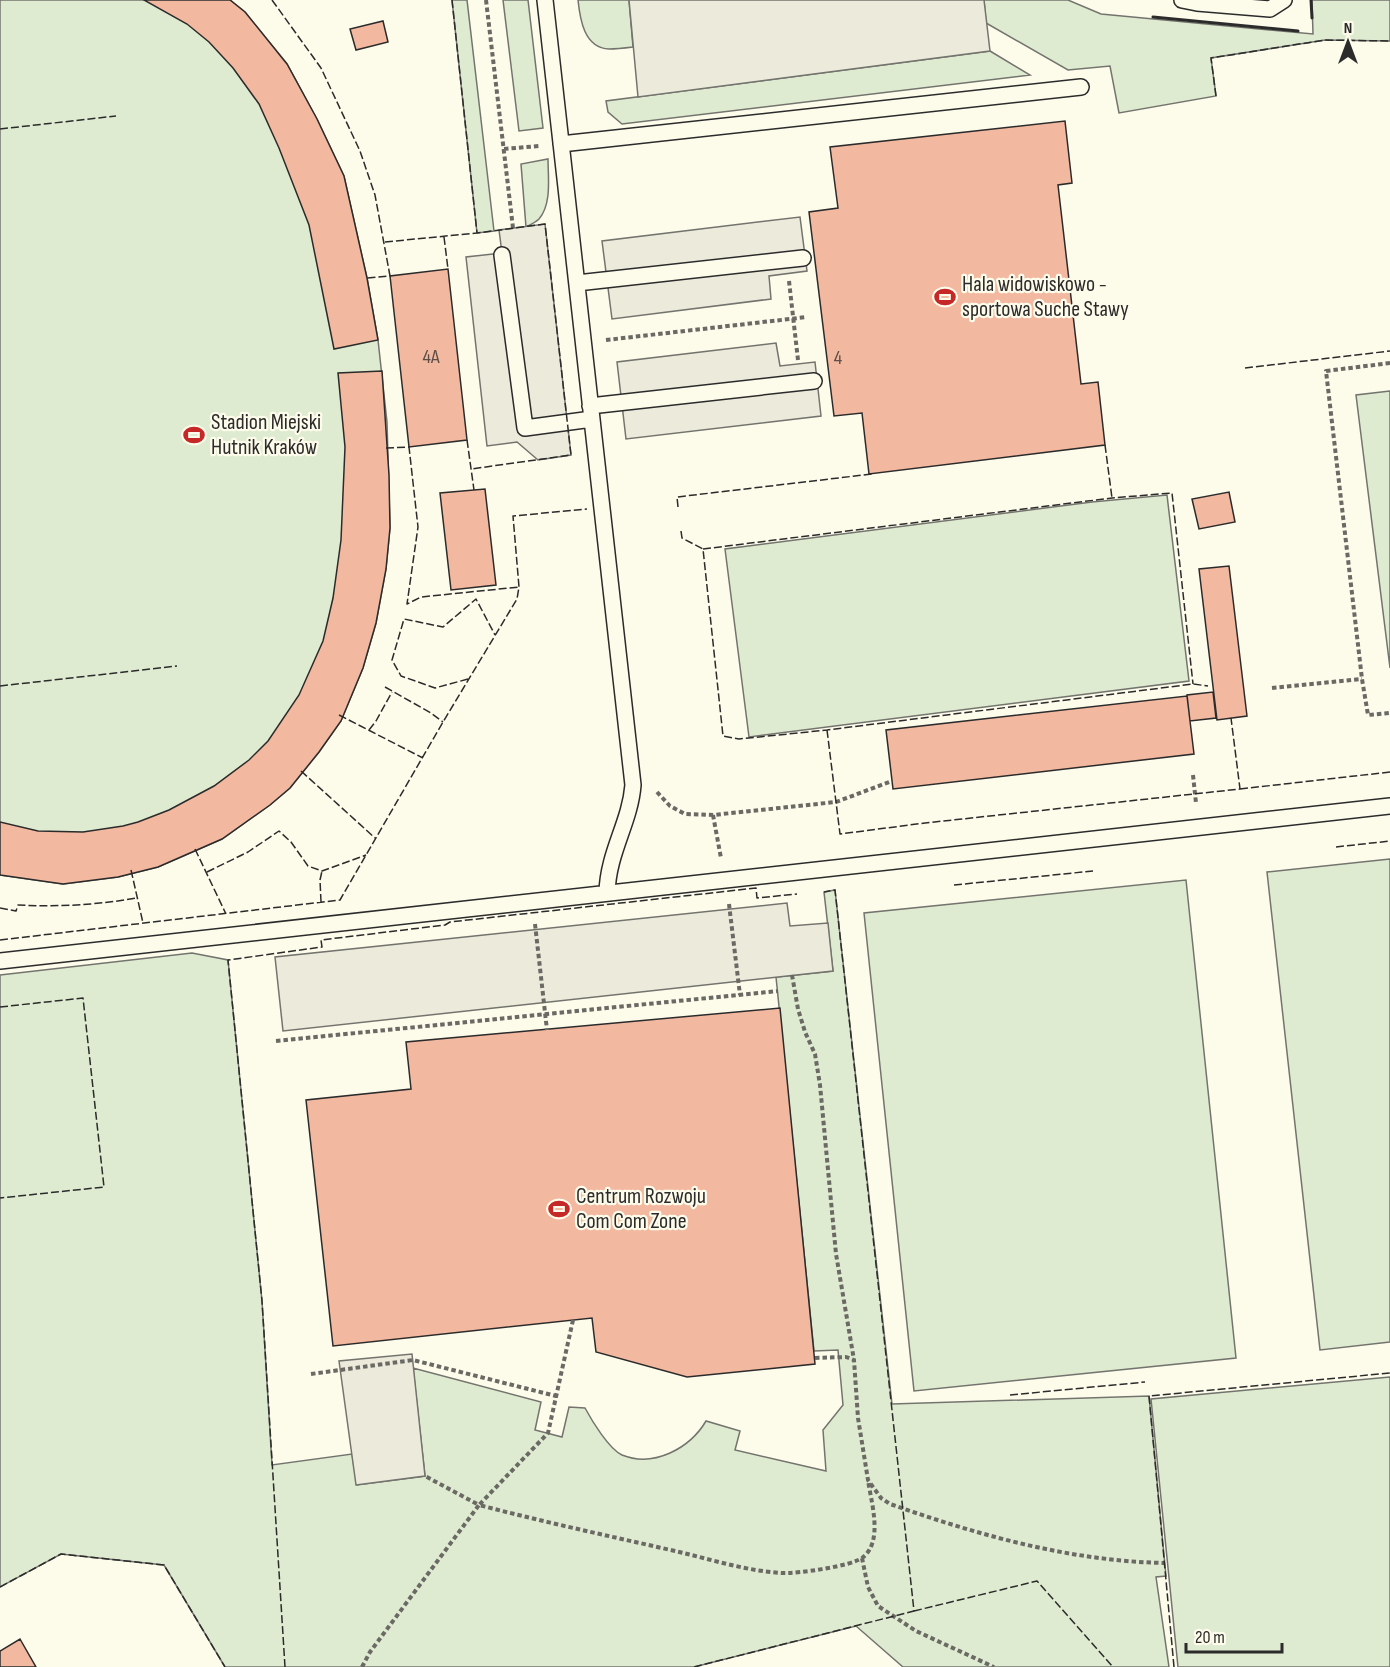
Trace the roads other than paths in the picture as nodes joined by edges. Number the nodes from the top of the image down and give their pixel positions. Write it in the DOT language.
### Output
graph roads {
  1 [pos="545,0"];
  2 [pos="1182,0"];
  3 [pos="1284,0"];
  4 [pos="1081,87"];
  5 [pos="561,144"];
  6 [pos="502,255"];
  7 [pos="803,258"];
  8 [pos="577,283"];
  9 [pos="807,382"];
  10 [pos="591,413"];
  11 [pos="1390,806"];
  12 [pos="607,893"];
  13 [pos="0,961"];
  1 -- 5 [label="lane"];
  2 -- 3 [label="lane"];
  4 -- 5 [label="lane"];
  5 -- 8 [label="lane"];
  6 -- 10 [label="lane"];
  7 -- 8 [label="lane"];
  8 -- 10 [label="lane"];
  9 -- 10 [label="lane"];
  10 -- 12 [label="lane"];
  11 -- 12 [label="lane"];
  12 -- 13 [label="lane"];
}
